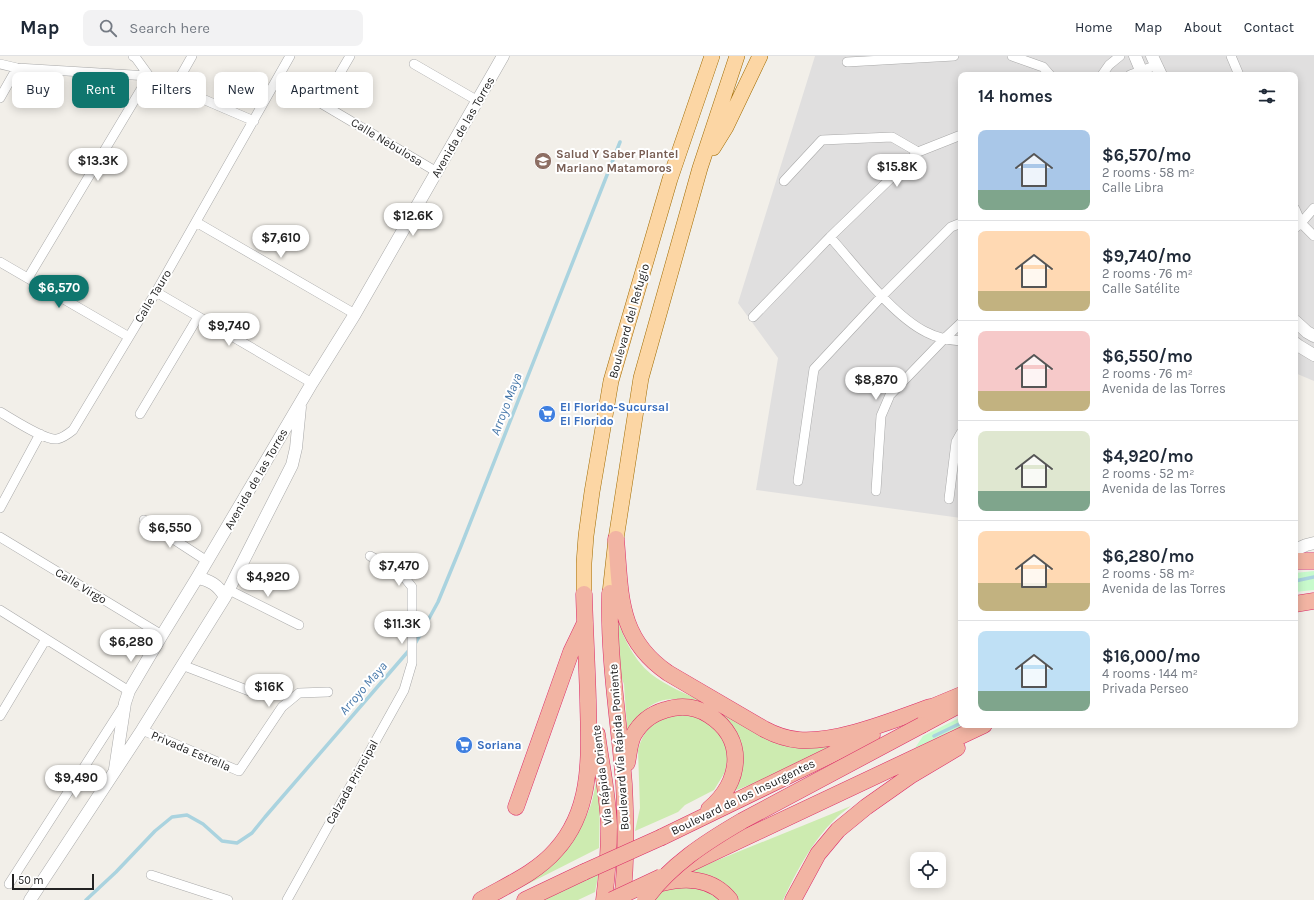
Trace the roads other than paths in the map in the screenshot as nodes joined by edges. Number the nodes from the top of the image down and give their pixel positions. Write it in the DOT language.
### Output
graph roads {
  1 [pos="133,56"];
  2 [pos="192,56"];
  3 [pos="290,56"];
  4 [pos="350,56"];
  5 [pos="503,56"];
  6 [pos="712,56"];
  7 [pos="737,56"];
  8 [pos="760,56"];
  9 [pos="954,56"];
  10 [pos="1012,56"];
  11 [pos="1120,56"];
  12 [pos="1135,56"];
  13 [pos="1231,56"];
  14 [pos="847,62"];
  15 [pos="0,64"];
  16 [pos="414,64"];
  17 [pos="1156,65"];
  18 [pos="17,68"];
  19 [pos="146,72"];
  20 [pos="183,72"];
  21 [pos="1047,72"];
  22 [pos="1104,72"];
  23 [pos="1138,72"];
  24 [pos="1142,72"];
  25 [pos="1238,72"];
  26 [pos="137,75"];
  27 [pos="137,96"];
  28 [pos="0,98"];
  29 [pos="206,100"];
  30 [pos="478,101"];
  31 [pos="254,121"];
  32 [pos="958,136"];
  33 [pos="918,152"];
  34 [pos="700,168"];
  35 [pos="437,172"];
  36 [pos="784,181"];
  37 [pos="1314,208"];
  38 [pos="196,222"];
  39 [pos="958,224"];
  40 [pos="1298,225"];
  41 [pos="1314,236"];
  42 [pos="830,237"];
  43 [pos="0,262"];
  44 [pos="28,278"];
  45 [pos="156,292"];
  46 [pos="882,296"];
  47 [pos="355,314"];
  48 [pos="198,317"];
  49 [pos="753,317"];
  50 [pos="1298,324"];
  51 [pos="958,326"];
  52 [pos="1314,336"];
  53 [pos="129,337"];
  54 [pos="944,339"];
  55 [pos="958,341"];
  56 [pos="1298,345"];
  57 [pos="1314,355"];
  58 [pos="312,383"];
  59 [pos="300,404"];
  60 [pos="0,412"];
  61 [pos="140,414"];
  62 [pos="40,434"];
  63 [pos="958,438"];
  64 [pos="798,481"];
  65 [pos="876,491"];
  66 [pos="949,499"];
  67 [pos="0,508"];
  68 [pos="144,520"];
  69 [pos="0,536"];
  70 [pos="616,539"];
  71 [pos="1314,544"];
  72 [pos="1298,548"];
  73 [pos="370,556"];
  74 [pos="1314,560"];
  75 [pos="207,561"];
  76 [pos="1298,561"];
  77 [pos="197,578"];
  78 [pos="227,593"];
  79 [pos="610,593"];
  80 [pos="584,594"];
  81 [pos="1314,601"];
  82 [pos="1298,604"];
  83 [pos="0,610"];
  84 [pos="585,624"];
  85 [pos="299,625"];
  86 [pos="162,635"];
  87 [pos="46,639"];
  88 [pos="586,651"];
  89 [pos="182,665"];
  90 [pos="129,691"];
  91 [pos="252,692"];
  92 [pos="328,692"];
  93 [pos="958,695"];
  94 [pos="125,703"];
  95 [pos="958,706"];
  96 [pos="930,707"];
  97 [pos="0,716"];
  98 [pos="978,728"];
  99 [pos="990,728"];
  100 [pos="142,730"];
  101 [pos="115,769"];
  102 [pos="624,784"];
  103 [pos="516,807"];
  104 [pos="686,824"];
  105 [pos="151,874"];
  106 [pos="675,876"];
  107 [pos="9,884"];
  108 [pos="199,891"];
  109 [pos="641,894"];
  110 [pos="30,900"];
  111 [pos="196,900"];
  112 [pos="228,900"];
  113 [pos="287,900"];
  114 [pos="481,900"];
  115 [pos="526,900"];
  116 [pos="604,900"];
  117 [pos="612,900"];
  118 [pos="622,900"];
  119 [pos="730,900"];
  120 [pos="793,900"];
  1 -- 19 [label="street"];
  2 -- 20 [label="street"];
  3 -- 31 [label="street, Calle Tauro"];
  4 -- 35 [label="street, Calle Nebulosa"];
  5 -- 30 [label="street, Avenida de las Torres"];
  6 -- 80 [label="main road, Boulevard del Refugio"];
  7 -- 34 [label="main road"];
  8 -- 34 [label="main road"];
  9 -- 14 [label="street"];
  10 -- 21 [label="street"];
  11 -- 22 [label="street"];
  12 -- 23 [label="street"];
  13 -- 25 [label="street"];
  15 -- 18 [label="street"];
  16 -- 30 [label="street"];
  17 -- 24 [label="street"];
  18 -- 26 [label="street"];
  18 -- 28 [label="street"];
  27 -- 44 [label="street"];
  29 -- 31 [label="street"];
  30 -- 35 [label="street, Avenida de las Torres"];
  31 -- 38 [label="street, Calle Tauro"];
  32 -- 33 [label="street"];
  33 -- 36 [label="street"];
  33 -- 42 [label="street"];
  34 -- 70 [label="main road"];
  35 -- 47 [label="street, Avenida de las Torres"];
  37 -- 40 [label="street"];
  38 -- 45 [label="street, Calle Tauro"];
  38 -- 47 [label="street"];
  39 -- 46 [label="street"];
  40 -- 41 [label="street"];
  42 -- 46 [label="street"];
  42 -- 49 [label="street"];
  43 -- 44 [label="street"];
  44 -- 53 [label="street"];
  45 -- 48 [label="street"];
  45 -- 53 [label="street, Calle Tauro"];
  46 -- 54 [label="street"];
  46 -- 64 [label="street"];
  47 -- 58 [label="street, Avenida de las Torres"];
  48 -- 58 [label="street"];
  48 -- 61 [label="street"];
  50 -- 52 [label="street"];
  51 -- 54 [label="street"];
  53 -- 62 [label="street, Calle Tauro"];
  54 -- 55 [label="street"];
  54 -- 65 [label="street"];
  56 -- 57 [label="street"];
  58 -- 59 [label="street, Avenida de las Torres"];
  59 -- 75 [label="street, Avenida de las Torres"];
  59 -- 78 [label="street, Avenida de las Torres"];
  60 -- 62 [label="street, Calle Tauro"];
  62 -- 67 [label="street"];
  63 -- 66 [label="street"];
  68 -- 75 [label="street"];
  69 -- 86 [label="street, Calle Virgo"];
  70 -- 79 [label="main road"];
  70 -- 96 [label="highway"];
  71 -- 72 [label="street"];
  73 -- 113 [label="street, Calzada Principal"];
  74 -- 76 [label="highway"];
  75 -- 77 [label="street, Avenida de las Torres"];
  77 -- 78 [label="street"];
  77 -- 86 [label="street, Avenida de las Torres"];
  78 -- 85 [label="street"];
  78 -- 89 [label="street, Avenida de las Torres"];
  79 -- 102 [label="highway, Boulevard Vía Rápida Poniente"];
  80 -- 84 [label="highway"];
  81 -- 82 [label="highway"];
  83 -- 87 [label="street"];
  84 -- 88 [label="highway"];
  84 -- 103 [label="highway"];
  86 -- 90 [label="street, Avenida de las Torres"];
  87 -- 90 [label="street"];
  87 -- 97 [label="street"];
  88 -- 114 [label="highway"];
  88 -- 116 [label="highway, Vía Rápida Oriente"];
  89 -- 91 [label="street"];
  89 -- 100 [label="street, Avenida de las Torres"];
  90 -- 94 [label="street, Avenida de las Torres"];
  92 -- 100 [label="street, Privada Estrella"];
  93 -- 96 [label="highway, Boulevard de los Insurgentes"];
  94 -- 101 [label="street, Avenida de las Torres"];
  94 -- 107 [label="street"];
  95 -- 109 [label="highway, bridge"];
  96 -- 104 [label="highway, Boulevard de los Insurgentes"];
  98 -- 106 [label="highway"];
  99 -- 120 [label="highway"];
  100 -- 101 [label="street, Avenida de las Torres"];
  101 -- 110 [label="street, Avenida de las Torres"];
  102 -- 104 [label="highway"];
  102 -- 118 [label="highway, Boulevard Vía Rápida Poniente"];
  104 -- 115 [label="highway, Boulevard de los Insurgentes, bridge"];
  105 -- 108 [label="street"];
  106 -- 109 [label="highway, bridge"];
  106 -- 119 [label="highway"];
  108 -- 111 [label="street"];
  108 -- 112 [label="street"];
  109 -- 117 [label="highway, bridge"];
}
